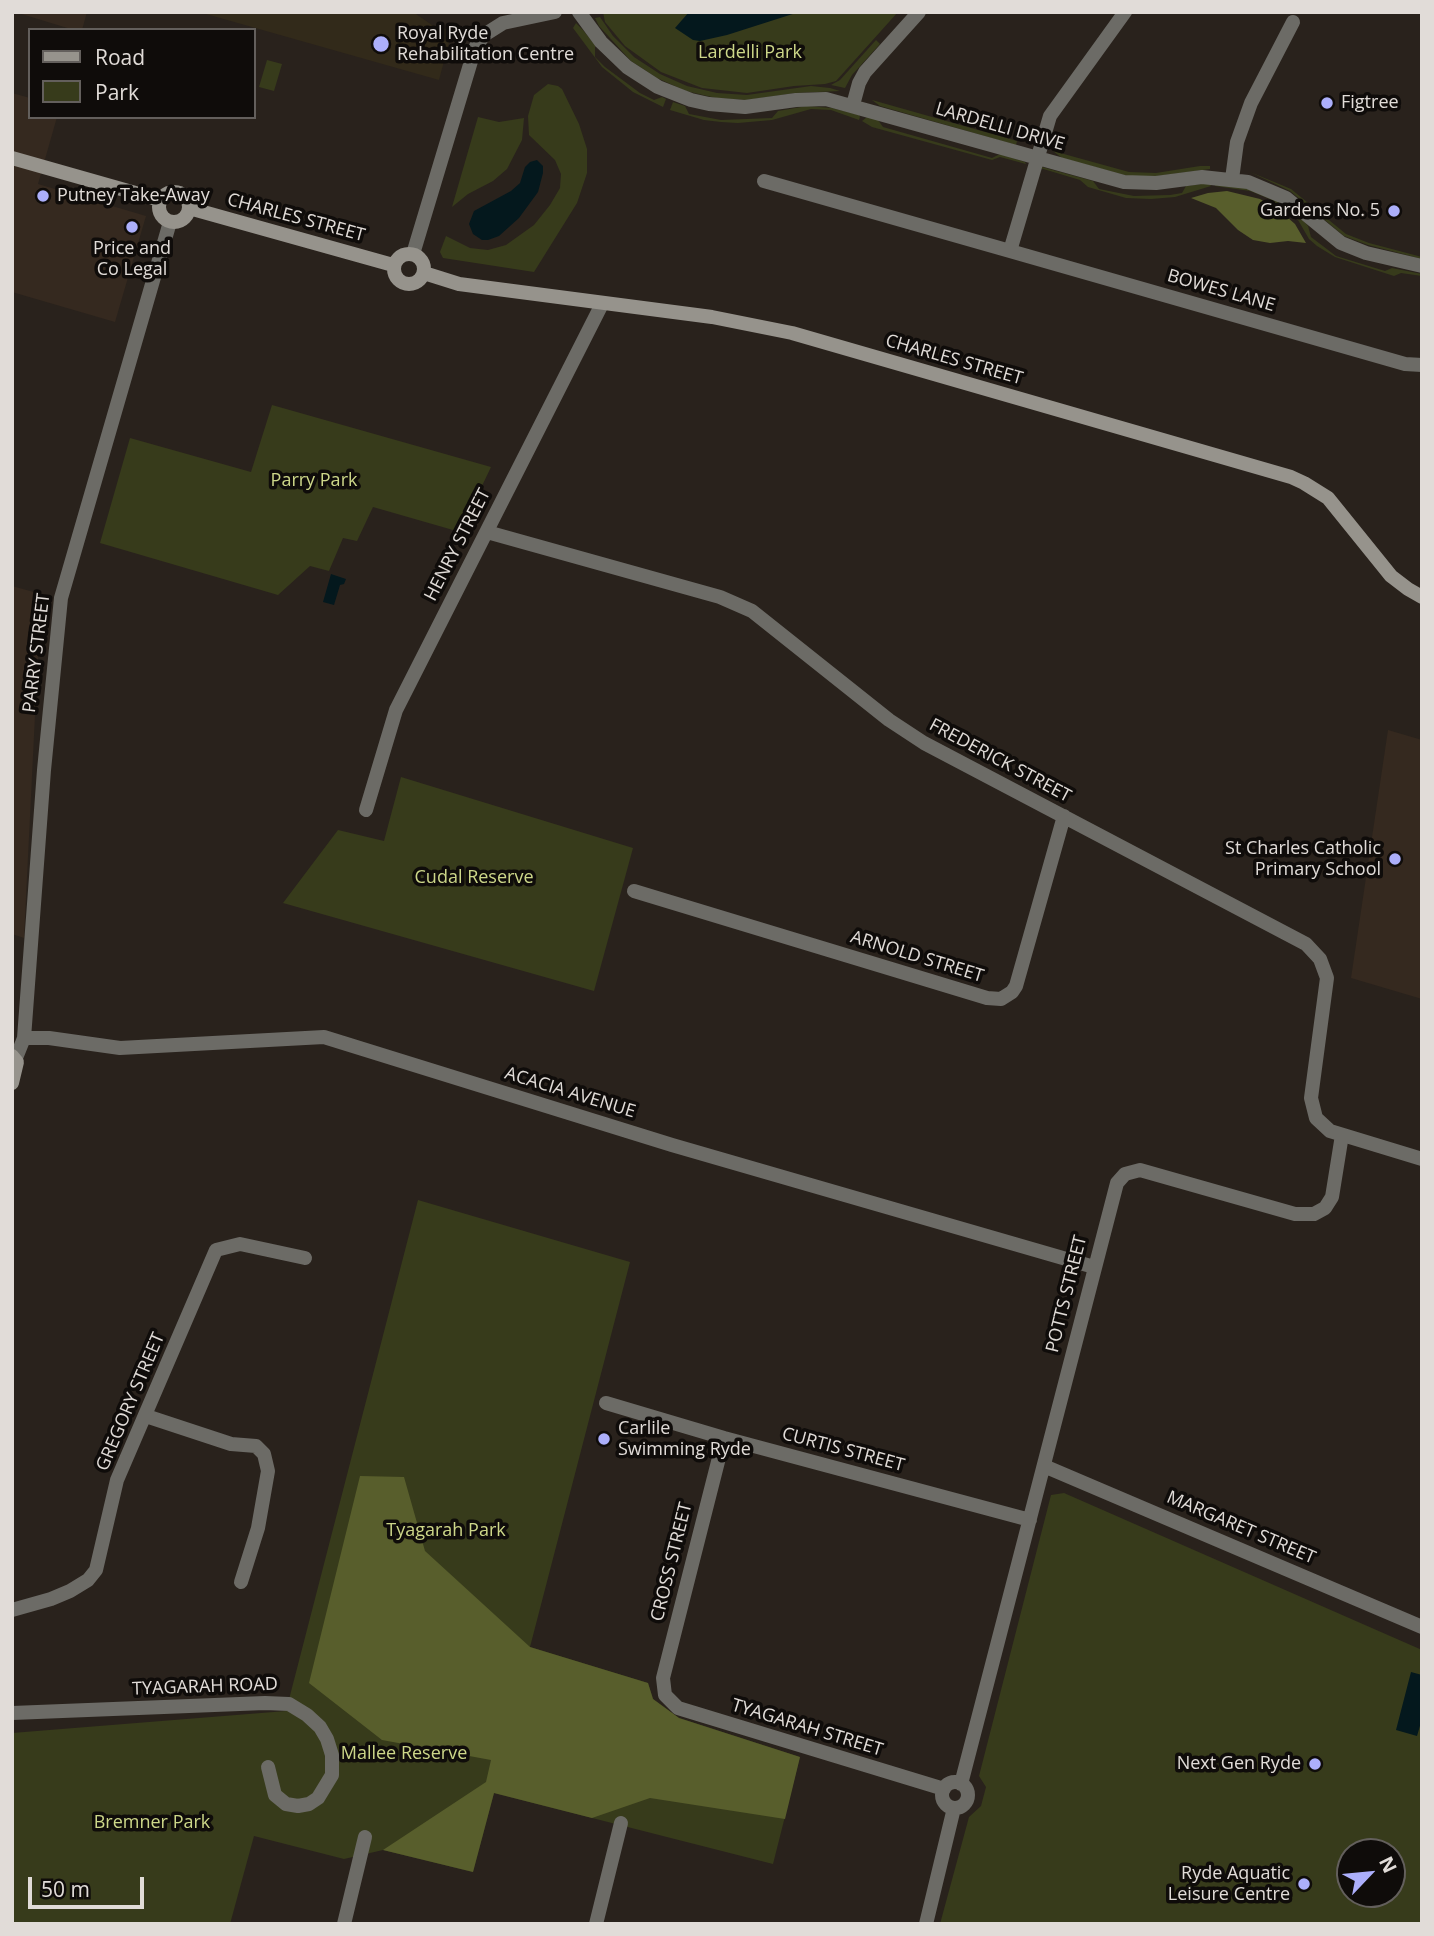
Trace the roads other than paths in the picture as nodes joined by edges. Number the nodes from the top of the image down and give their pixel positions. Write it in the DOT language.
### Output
graph roads {
  1 [pos="555,12"];
  2 [pos="579,12"];
  3 [pos="919,12"];
  4 [pos="1125,12"];
  5 [pos="1293,22"];
  6 [pos="853,105"];
  7 [pos="12,158"];
  8 [pos="1037,158"];
  9 [pos="1233,179"];
  10 [pos="764,181"];
  11 [pos="160,200"];
  12 [pos="189,208"];
  13 [pos="170,222"];
  14 [pos="1010,251"];
  15 [pos="412,254"];
  16 [pos="393,265"];
  17 [pos="1422,266"];
  18 [pos="424,273"];
  19 [pos="602,304"];
  20 [pos="1422,365"];
  21 [pos="486,532"];
  22 [pos="1422,597"];
  23 [pos="366,810"];
  24 [pos="1064,816"];
  25 [pos="634,891"];
  26 [pos="24,1038"];
  27 [pos="14,1057"];
  28 [pos="12,1083"];
  29 [pos="1342,1135"];
  30 [pos="1422,1159"];
  31 [pos="305,1258"];
  32 [pos="1094,1267"];
  33 [pos="606,1404"];
  34 [pos="146,1416"];
  35 [pos="724,1438"];
  36 [pos="1044,1466"];
  37 [pos="1030,1520"];
  38 [pos="241,1582"];
  39 [pos="12,1610"];
  40 [pos="1422,1627"];
  41 [pos="665,1695"];
  42 [pos="12,1713"];
  43 [pos="268,1767"];
  44 [pos="961,1784"];
  45 [pos="944,1789"];
  46 [pos="954,1808"];
  47 [pos="621,1823"];
  48 [pos="365,1837"];
  49 [pos="345,1924"];
  50 [pos="596,1924"];
  51 [pos="926,1924"];
  1 -- 15 [label="street"];
  2 -- 6 [label="street, LARDELLI DRIVE"];
  3 -- 6 [label="street"];
  4 -- 8 [label="street"];
  5 -- 9 [label="street"];
  6 -- 8 [label="street, LARDELLI DRIVE"];
  7 -- 11 [label="street"];
  8 -- 9 [label="street, LARDELLI DRIVE"];
  8 -- 14 [label="street"];
  9 -- 17 [label="street, LARDELLI DRIVE"];
  10 -- 14 [label="street, BOWES LANE"];
  11 -- 12 [label="street"];
  11 -- 13 [label="street"];
  12 -- 13 [label="street"];
  12 -- 16 [label="street, CHARLES STREET"];
  13 -- 26 [label="street, PARRY STREET"];
  14 -- 20 [label="street, BOWES LANE"];
  15 -- 16 [label="street"];
  15 -- 18 [label="street"];
  16 -- 18 [label="street"];
  18 -- 19 [label="street, CHARLES STREET"];
  19 -- 21 [label="street, HENRY STREET"];
  19 -- 22 [label="street, CHARLES STREET"];
  21 -- 23 [label="street, HENRY STREET"];
  21 -- 24 [label="street, FREDERICK STREET"];
  24 -- 25 [label="street, ARNOLD STREET"];
  24 -- 29 [label="street, FREDERICK STREET"];
  26 -- 27 [label="street, PARRY STREET"];
  26 -- 32 [label="street, ACACIA AVENUE"];
  27 -- 28 [label="street"];
  29 -- 30 [label="street"];
  29 -- 32 [label="street, POTTS STREET"];
  31 -- 34 [label="street, GREGORY STREET"];
  32 -- 36 [label="street, POTTS STREET"];
  33 -- 35 [label="street, CURTIS STREET"];
  34 -- 38 [label="street"];
  34 -- 39 [label="street, GREGORY STREET"];
  35 -- 37 [label="street, CURTIS STREET"];
  35 -- 41 [label="street, CROSS STREET"];
  36 -- 37 [label="street, POTTS STREET"];
  36 -- 40 [label="street, MARGARET STREET"];
  37 -- 44 [label="street, POTTS STREET"];
  41 -- 45 [label="street, TYAGARAH STREET"];
  42 -- 43 [label="street, TYAGARAH ROAD"];
  44 -- 45 [label="street"];
  44 -- 46 [label="street"];
  45 -- 46 [label="street"];
  46 -- 51 [label="street"];
  47 -- 50 [label="street"];
  48 -- 49 [label="street"];
}
